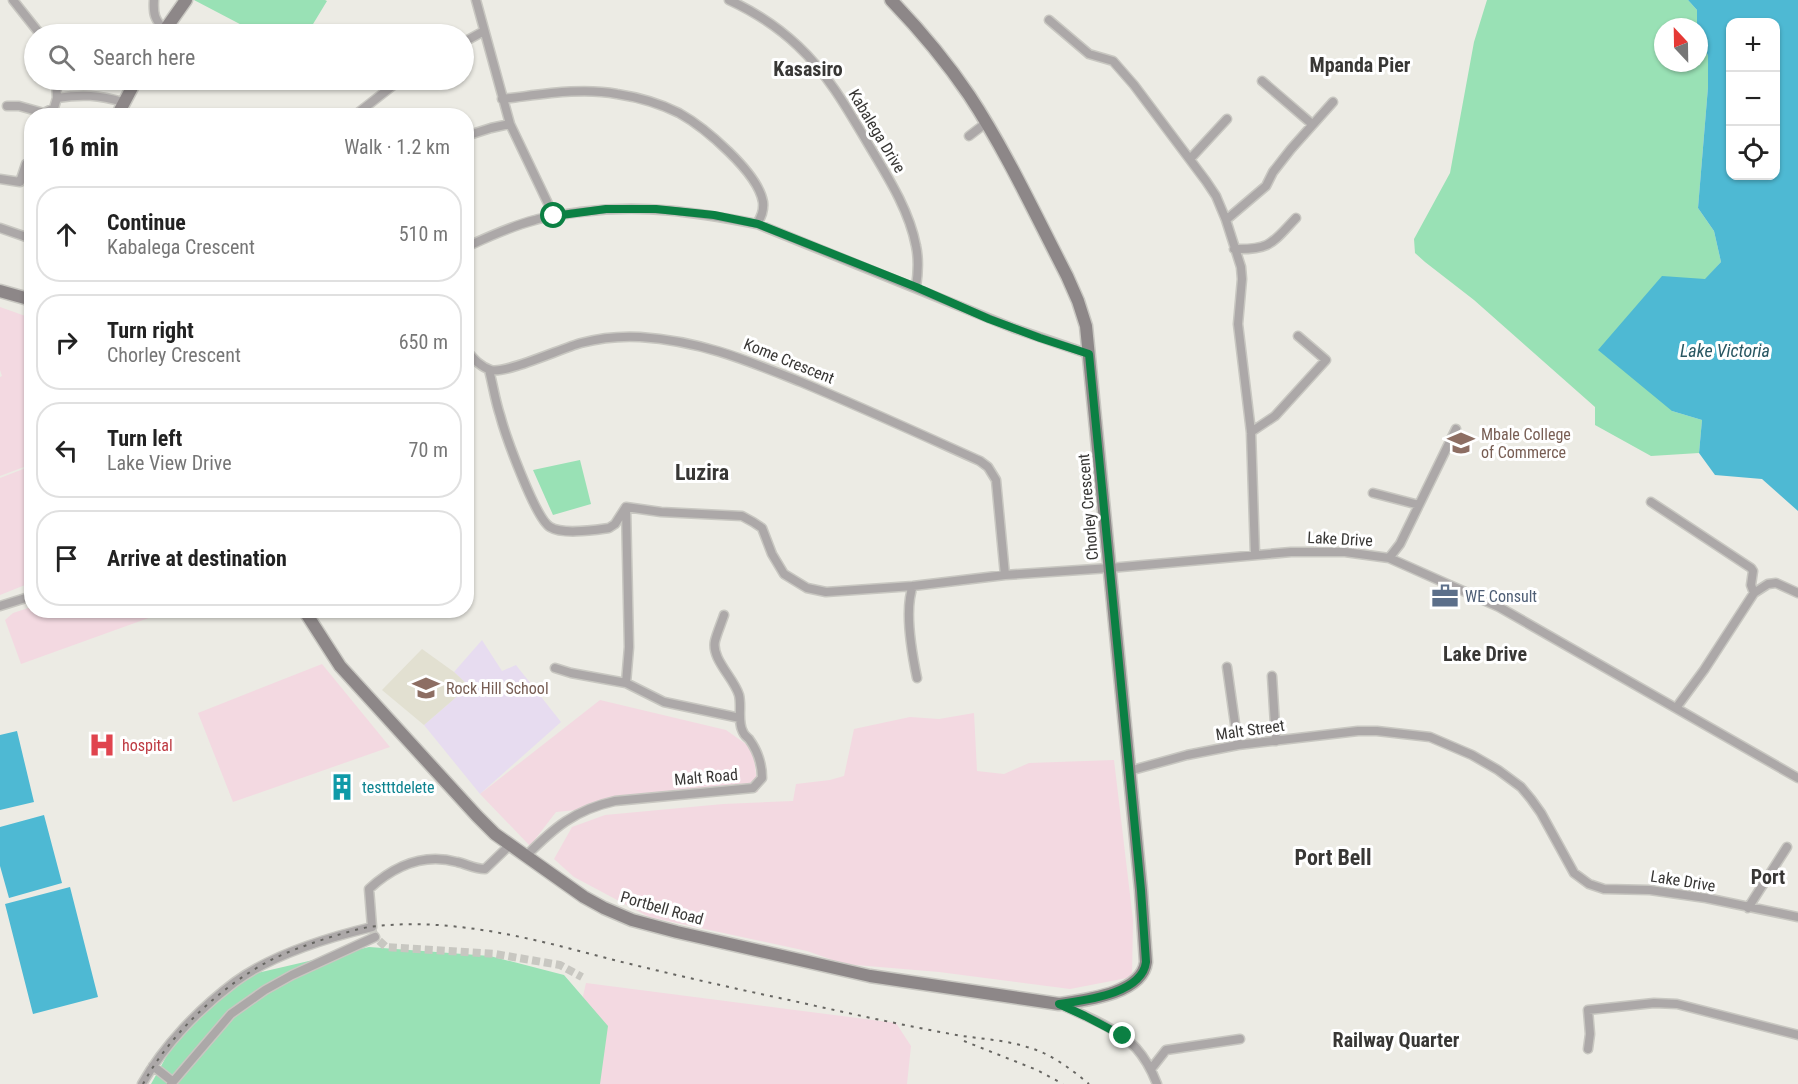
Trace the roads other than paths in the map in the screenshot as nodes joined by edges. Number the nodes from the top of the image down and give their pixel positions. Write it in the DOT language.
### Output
graph roads {
  1 [pos="13,0"];
  2 [pos="154,0"];
  3 [pos="186,0"];
  4 [pos="476,0"];
  5 [pos="729,0"];
  6 [pos="891,0"];
  7 [pos="1049,20"];
  8 [pos="32,24"];
  9 [pos="158,24"];
  10 [pos="169,24"];
  11 [pos="484,31"];
  12 [pos="474,36"];
  13 [pos="1262,81"];
  14 [pos="57,90"];
  15 [pos="130,90"];
  16 [pos="387,90"];
  17 [pos="57,98"];
  18 [pos="502,99"];
  19 [pos="123,102"];
  20 [pos="1333,102"];
  21 [pos="7,106"];
  22 [pos="26,108"];
  23 [pos="54,108"];
  24 [pos="120,108"];
  25 [pos="364,108"];
  26 [pos="1227,120"];
  27 [pos="986,123"];
  28 [pos="510,124"];
  29 [pos="1312,124"];
  30 [pos="474,133"];
  31 [pos="969,136"];
  32 [pos="1190,159"];
  33 [pos="24,170"];
  34 [pos="0,179"];
  35 [pos="554,216"];
  36 [pos="1296,218"];
  37 [pos="1226,220"];
  38 [pos="758,224"];
  39 [pos="0,228"];
  40 [pos="24,236"];
  41 [pos="474,244"];
  42 [pos="1234,249"];
  43 [pos="916,287"];
  44 [pos="0,291"];
  45 [pos="24,298"];
  46 [pos="1298,336"];
  47 [pos="1089,354"];
  48 [pos="474,359"];
  49 [pos="489,370"];
  50 [pos="1456,429"];
  51 [pos="1251,432"];
  52 [pos="1373,493"];
  53 [pos="1651,502"];
  54 [pos="1419,505"];
  55 [pos="626,507"];
  56 [pos="1255,554"];
  57 [pos="1389,558"];
  58 [pos="1110,568"];
  59 [pos="1005,575"];
  60 [pos="913,586"];
  61 [pos="1754,593"];
  62 [pos="1798,593"];
  63 [pos="24,598"];
  64 [pos="0,606"];
  65 [pos="724,615"];
  66 [pos="309,618"];
  67 [pos="1227,667"];
  68 [pos="555,668"];
  69 [pos="1272,675"];
  70 [pos="917,678"];
  71 [pos="626,683"];
  72 [pos="1677,708"];
  73 [pos="740,718"];
  74 [pos="1377,731"];
  75 [pos="1276,741"];
  76 [pos="1238,745"];
  77 [pos="1129,771"];
  78 [pos="1798,778"];
  79 [pos="510,845"];
  80 [pos="1787,847"];
  81 [pos="526,856"];
  82 [pos="1748,908"];
  83 [pos="1798,917"];
  84 [pos="375,938"];
  85 [pos="1059,1004"];
  86 [pos="1798,1035"];
  87 [pos="1240,1040"];
  88 [pos="1588,1049"];
  89 [pos="153,1066"];
  90 [pos="1150,1069"];
  91 [pos="171,1083"];
  92 [pos="142,1084"];
  93 [pos="1158,1084"];
  1 -- 8 [label="street"];
  2 -- 9 [label="street"];
  3 -- 10 [label="main road"];
  4 -- 11 [label="street"];
  5 -- 43 [label="street, Kabalega Drive"];
  6 -- 27 [label="main road, Chorley Crescent"];
  7 -- 32 [label="street"];
  11 -- 12 [label="street"];
  11 -- 18 [label="street"];
  13 -- 29 [label="street"];
  14 -- 17 [label="street"];
  15 -- 19 [label="main road"];
  16 -- 25 [label="street"];
  17 -- 19 [label="street"];
  17 -- 23 [label="street"];
  18 -- 28 [label="street"];
  18 -- 38 [label="street"];
  19 -- 24 [label="main road"];
  20 -- 29 [label="street"];
  21 -- 22 [label="street"];
  26 -- 32 [label="street"];
  27 -- 31 [label="street"];
  27 -- 47 [label="main road, Chorley Crescent"];
  28 -- 30 [label="street"];
  28 -- 35 [label="street"];
  29 -- 37 [label="street"];
  32 -- 37 [label="street"];
  33 -- 34 [label="street"];
  35 -- 38 [label="street"];
  35 -- 41 [label="street"];
  36 -- 42 [label="street"];
  37 -- 42 [label="street"];
  38 -- 43 [label="street"];
  39 -- 40 [label="street"];
  42 -- 51 [label="street"];
  43 -- 47 [label="street"];
  44 -- 45 [label="main road"];
  46 -- 51 [label="street"];
  47 -- 58 [label="main road, Chorley Crescent"];
  48 -- 49 [label="street"];
  49 -- 55 [label="street"];
  49 -- 59 [label="street, Kome Crescent"];
  50 -- 54 [label="street"];
  51 -- 56 [label="street"];
  52 -- 54 [label="street"];
  53 -- 61 [label="street"];
  54 -- 57 [label="street"];
  55 -- 60 [label="street, Lake Drive"];
  55 -- 71 [label="street"];
  56 -- 57 [label="street, Lake Drive"];
  56 -- 58 [label="street, Lake Drive"];
  57 -- 72 [label="street, Lake Drive"];
  58 -- 59 [label="street, Lake Drive"];
  58 -- 77 [label="main road, Chorley Crescent"];
  59 -- 60 [label="street, Lake Drive"];
  60 -- 70 [label="street"];
  61 -- 62 [label="street"];
  61 -- 72 [label="street"];
  63 -- 64 [label="street"];
  65 -- 73 [label="street, Malt Road"];
  66 -- 79 [label="main road, Portbell Road"];
  67 -- 76 [label="street"];
  68 -- 71 [label="street"];
  69 -- 75 [label="street"];
  71 -- 73 [label="street"];
  72 -- 78 [label="street, Lake Drive"];
  73 -- 81 [label="street, Malt Road"];
  74 -- 75 [label="street, Malt Street"];
  74 -- 82 [label="street, Lake Drive"];
  75 -- 76 [label="street, Malt Street"];
  76 -- 77 [label="street, Malt Street"];
  77 -- 85 [label="main road, Chorley Crescent"];
  79 -- 81 [label="main road, Portbell Road"];
  79 -- 89 [label="street"];
  80 -- 82 [label="street"];
  81 -- 85 [label="main road, Portbell Road"];
  82 -- 83 [label="street, Lake Drive"];
  84 -- 91 [label="street"];
  85 -- 90 [label="street"];
  86 -- 88 [label="street"];
  87 -- 90 [label="street"];
  89 -- 91 [label="street"];
  89 -- 92 [label="street"];
  90 -- 93 [label="street"];
}
